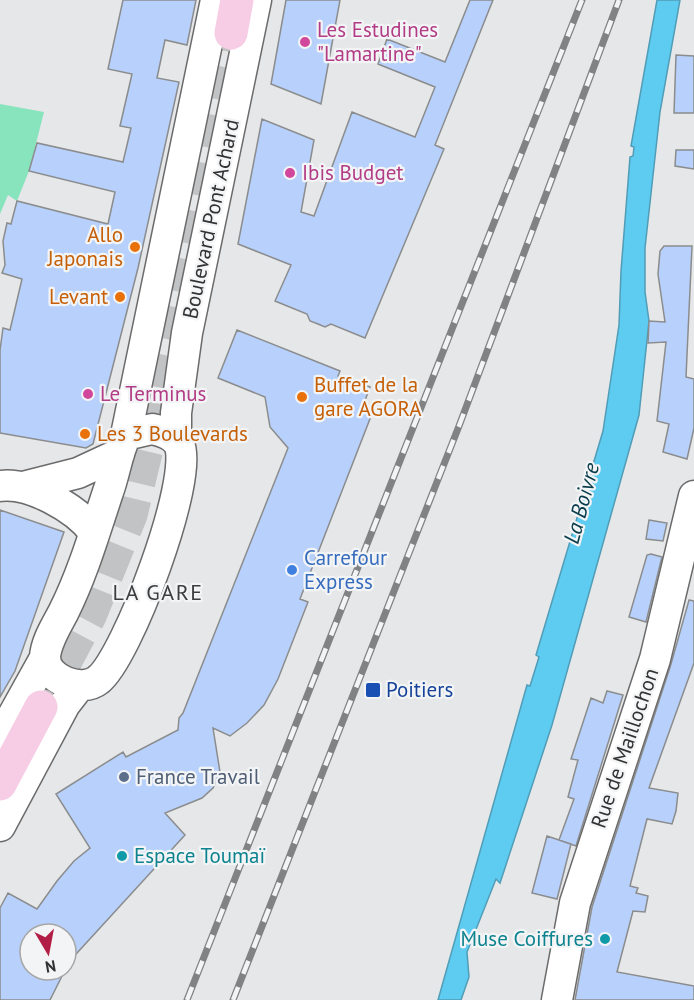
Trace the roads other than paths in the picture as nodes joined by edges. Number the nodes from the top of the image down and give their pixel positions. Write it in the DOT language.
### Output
graph roads {
  1 [pos="216,0"];
  2 [pos="237,0"];
  3 [pos="256,0"];
  4 [pos="231,33"];
  5 [pos="176,440"];
  6 [pos="122,445"];
  7 [pos="11,487"];
  8 [pos="694,496"];
  9 [pos="94,532"];
  10 [pos="685,570"];
  11 [pos="45,658"];
  12 [pos="79,686"];
  13 [pos="41,707"];
  14 [pos="0,739"];
  15 [pos="0,784"];
  16 [pos="0,826"];
  17 [pos="557,1000"];
  1 -- 6 [label="street, Boulevard Pont Achard"];
  2 -- 4 [label="main road"];
  3 -- 5 [label="street, Boulevard Pont Achard"];
  5 -- 6 [label="street"];
  5 -- 12 [label="street, Boulevard Pont Achard"];
  6 -- 7 [label="street"];
  6 -- 9 [label="street, Boulevard Pont Achard"];
  7 -- 9 [label="street"];
  8 -- 10 [label="street, Rue de Maillochon"];
  9 -- 11 [label="street, Boulevard Pont Achard"];
  10 -- 17 [label="street, Rue de Maillochon"];
  11 -- 12 [label="street"];
  11 -- 14 [label="street, Boulevard Pont Achard"];
  12 -- 16 [label="street"];
  13 -- 15 [label="main road"];
}
